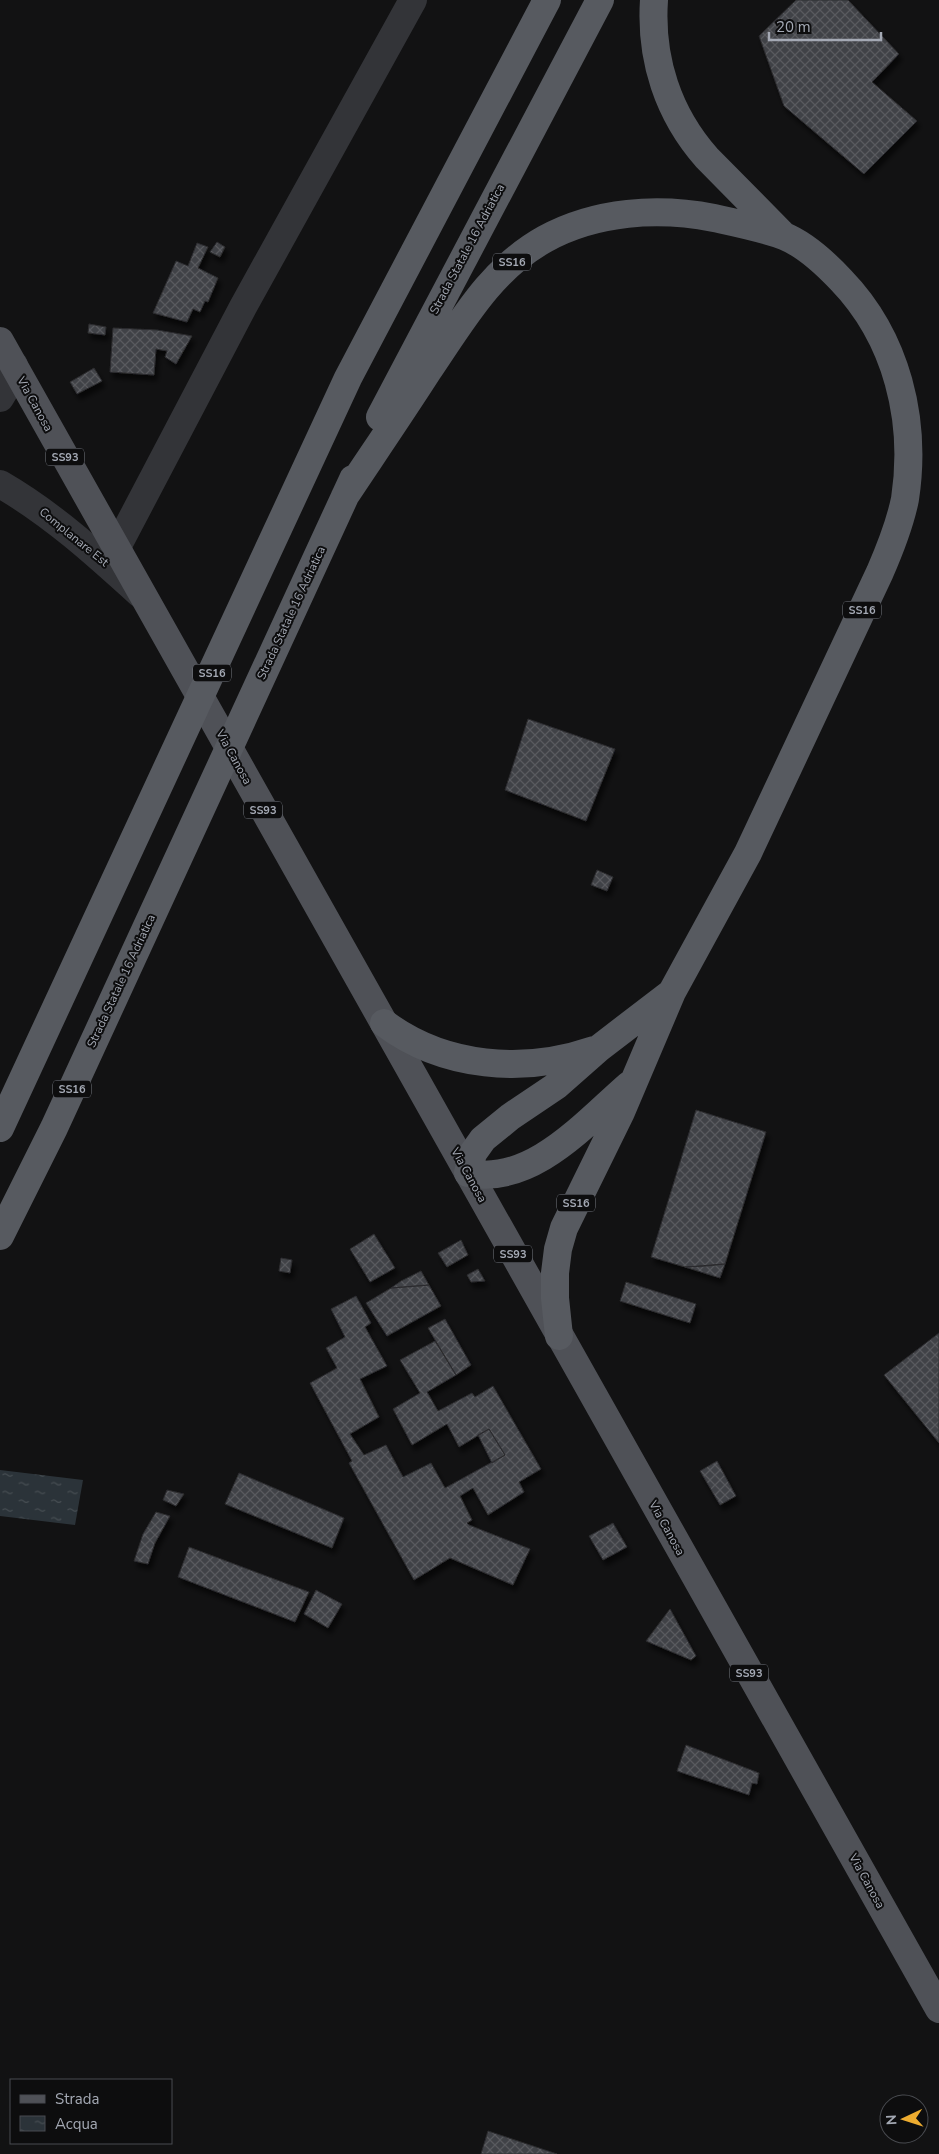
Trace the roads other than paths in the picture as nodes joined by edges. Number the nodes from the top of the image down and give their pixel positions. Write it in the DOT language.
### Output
graph roads {
  1 [pos="413,0"];
  2 [pos="547,0"];
  3 [pos="600,0"];
  4 [pos="654,0"];
  5 [pos="785,237"];
  6 [pos="0,341"];
  7 [pos="7,364"];
  8 [pos="0,398"];
  9 [pos="0,484"];
  10 [pos="345,496"];
  11 [pos="116,549"];
  12 [pos="143,597"];
  13 [pos="672,992"];
  14 [pos="384,1023"];
  15 [pos="46,1030"];
  16 [pos="598,1049"];
  17 [pos="636,1080"];
  18 [pos="0,1107"];
  19 [pos="0,1128"];
  20 [pos="468,1173"];
  21 [pos="0,1236"];
  22 [pos="559,1336"];
  23 [pos="939,2010"];
  1 -- 11 [label="street"];
  2 -- 15 [label="highway, SS16"];
  3 -- 10 [label="highway, Strada Statale 16 Adriatica / SS16"];
  4 -- 5 [label="highway, SS16"];
  5 -- 10 [label="highway, SS16"];
  5 -- 13 [label="highway, SS16"];
  6 -- 7 [label="main road, Via Canosa / SS93"];
  7 -- 8 [label="street"];
  7 -- 11 [label="main road, Via Canosa / SS93"];
  9 -- 12 [label="street, Complanare Est"];
  10 -- 21 [label="highway, Strada Statale 16 Adriatica / SS16"];
  11 -- 12 [label="main road, Via Canosa / SS93"];
  12 -- 14 [label="main road, Via Canosa / SS93"];
  13 -- 16 [label="highway, SS16"];
  13 -- 17 [label="highway, SS16"];
  14 -- 16 [label="highway, SS16"];
  14 -- 20 [label="main road, Via Canosa / SS93"];
  15 -- 18 [label="highway, SS16"];
  15 -- 19 [label="highway, SS16"];
  16 -- 20 [label="highway, SS16"];
  17 -- 20 [label="highway, SS16"];
  17 -- 22 [label="highway, SS16"];
  20 -- 22 [label="main road, Via Canosa / SS93"];
  22 -- 23 [label="main road, Via Canosa / SS93"];
}
